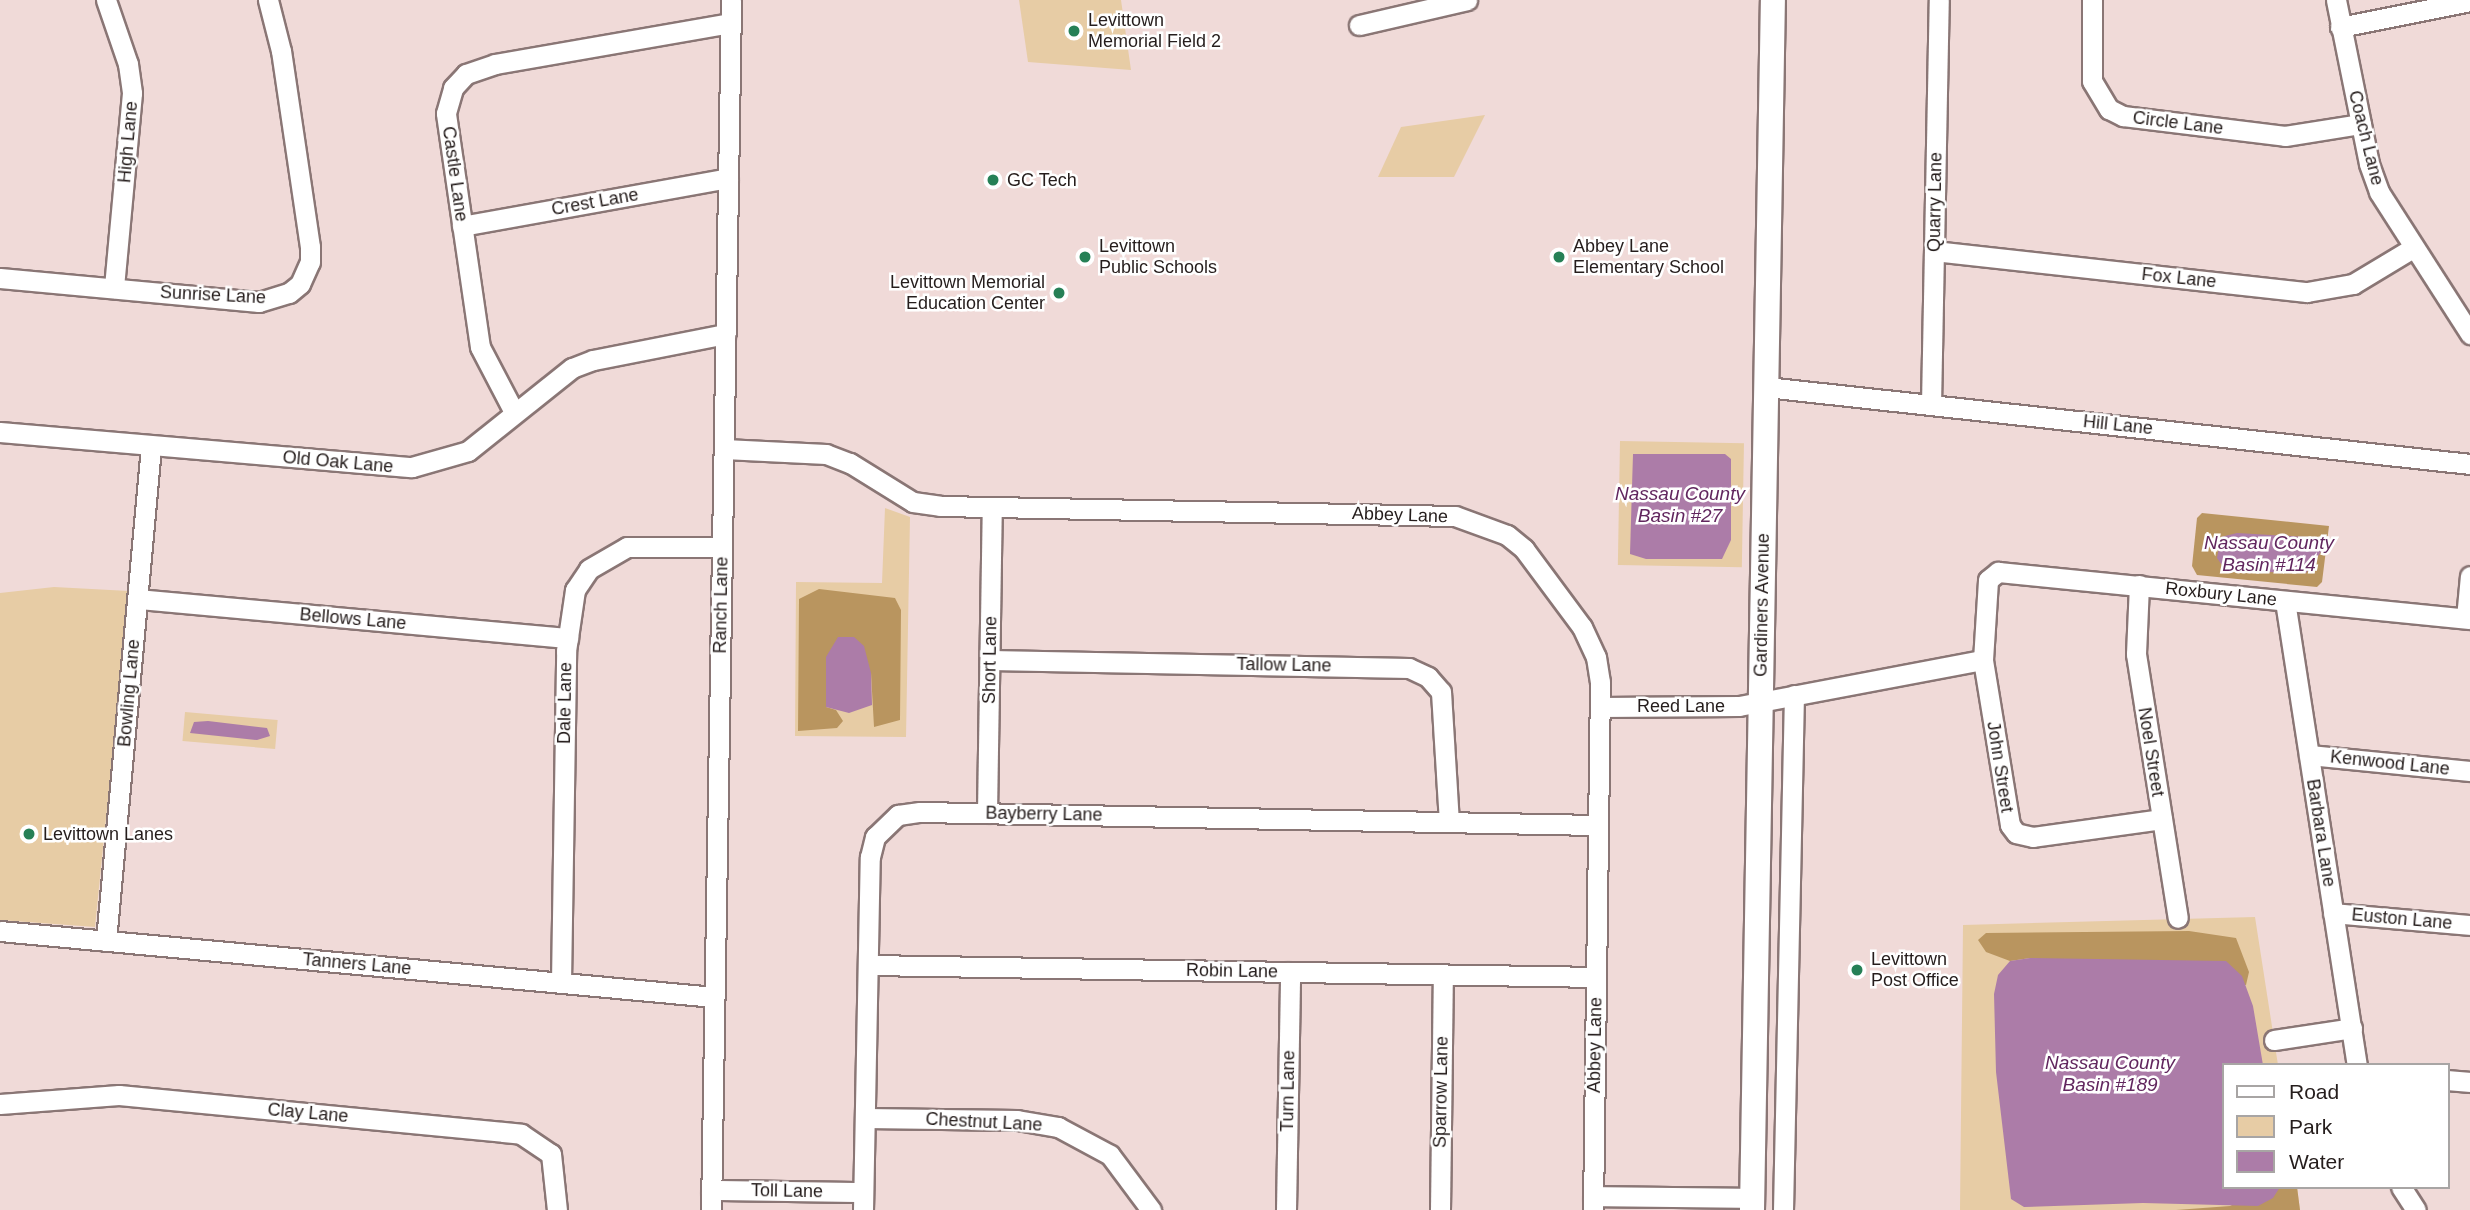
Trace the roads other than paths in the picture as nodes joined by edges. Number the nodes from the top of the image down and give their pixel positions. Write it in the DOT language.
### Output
graph roads {
  1 [pos="106,0"];
  2 [pos="268,0"];
  3 [pos="730,0"];
  4 [pos="1773,0"];
  5 [pos="1939,0"];
  6 [pos="2092,0"];
  7 [pos="2336,0"];
  8 [pos="1462,1"];
  9 [pos="2470,1"];
  10 [pos="730,23"];
  11 [pos="1359,25"];
  12 [pos="2340,27"];
  13 [pos="2361,124"];
  14 [pos="728,178"];
  15 [pos="462,226"];
  16 [pos="2413,248"];
  17 [pos="1934,251"];
  18 [pos="0,278"];
  19 [pos="114,288"];
  20 [pos="725,334"];
  21 [pos="2470,334"];
  22 [pos="1766,387"];
  23 [pos="1931,405"];
  24 [pos="514,412"];
  25 [pos="0,432"];
  26 [pos="151,446"];
  27 [pos="724,449"];
  28 [pos="2470,464"];
  29 [pos="992,507"];
  30 [pos="722,547"];
  31 [pos="2470,576"];
  32 [pos="2139,585"];
  33 [pos="1987,593"];
  34 [pos="138,599"];
  35 [pos="2285,601"];
  36 [pos="2468,619"];
  37 [pos="568,638"];
  38 [pos="990,660"];
  39 [pos="1983,660"];
  40 [pos="1794,695"];
  41 [pos="1760,701"];
  42 [pos="1601,707"];
  43 [pos="2309,755"];
  44 [pos="2470,771"];
  45 [pos="987,813"];
  46 [pos="2162,819"];
  47 [pos="1449,821"];
  48 [pos="1596,825"];
  49 [pos="2333,913"];
  50 [pos="2178,918"];
  51 [pos="2470,925"];
  52 [pos="0,931"];
  53 [pos="106,941"];
  54 [pos="868,965"];
  55 [pos="1290,972"];
  56 [pos="1443,974"];
  57 [pos="1596,977"];
  58 [pos="561,982"];
  59 [pos="714,997"];
  60 [pos="2351,1028"];
  61 [pos="2274,1040"];
  62 [pos="2357,1063"];
  63 [pos="2449,1080"];
  64 [pos="2470,1082"];
  65 [pos="0,1104"];
  66 [pos="865,1118"];
  67 [pos="2402,1189"];
  68 [pos="711,1190"];
  69 [pos="863,1201"];
  70 [pos="1593,1203"];
  71 [pos="1752,1204"];
  72 [pos="557,1210"];
  73 [pos="711,1210"];
  74 [pos="1151,1210"];
  75 [pos="1286,1210"];
  76 [pos="1440,1210"];
  77 [pos="1783,1210"];
  78 [pos="2416,1210"];
  1 -- 19 [label="street, High Lane"];
  2 -- 19 [label="street, Sunrise Lane"];
  3 -- 10 [label="street, Ranch Lane"];
  4 -- 22 [label="main road, Gardiners Avenue"];
  5 -- 17 [label="street, Quarry Lane"];
  6 -- 13 [label="street, Circle Lane"];
  7 -- 12 [label="street, Coach Lane"];
  8 -- 11 [label="street"];
  9 -- 12 [label="street"];
  10 -- 14 [label="street, Ranch Lane"];
  10 -- 15 [label="street, Castle Lane"];
  12 -- 13 [label="street, Coach Lane"];
  13 -- 16 [label="street, Coach Lane"];
  14 -- 15 [label="street, Crest Lane"];
  14 -- 20 [label="street, Ranch Lane"];
  15 -- 24 [label="street, Castle Lane"];
  16 -- 17 [label="street, Fox Lane"];
  16 -- 21 [label="street, Coach Lane"];
  17 -- 23 [label="street, Quarry Lane"];
  18 -- 19 [label="street, Sunrise Lane"];
  20 -- 24 [label="street, Old Oak Lane"];
  20 -- 27 [label="street, Ranch Lane"];
  22 -- 23 [label="street, Hill Lane"];
  22 -- 41 [label="main road, Gardiners Avenue"];
  23 -- 28 [label="street, Hill Lane"];
  24 -- 26 [label="street, Old Oak Lane"];
  25 -- 26 [label="street, Old Oak Lane"];
  26 -- 34 [label="street, Bowling Lane"];
  27 -- 29 [label="street, Abbey Lane"];
  27 -- 30 [label="street, Ranch Lane"];
  29 -- 38 [label="street, Short Lane"];
  29 -- 42 [label="street, Abbey Lane"];
  30 -- 37 [label="street, Dale Lane"];
  30 -- 59 [label="street, Ranch Lane"];
  31 -- 36 [label="street"];
  32 -- 33 [label="street, Roxbury Lane"];
  32 -- 35 [label="street, Roxbury Lane"];
  32 -- 46 [label="street, Noel Street"];
  33 -- 39 [label="street, John Street"];
  34 -- 37 [label="street, Bellows Lane"];
  34 -- 53 [label="street, Bowling Lane"];
  35 -- 36 [label="street, Roxbury Lane"];
  35 -- 43 [label="street, Barbara Lane"];
  37 -- 58 [label="street, Dale Lane"];
  38 -- 45 [label="street, Short Lane"];
  38 -- 47 [label="street, Tallow Lane"];
  39 -- 40 [label="street"];
  39 -- 46 [label="street, John Street"];
  40 -- 41 [label="street"];
  40 -- 77 [label="street"];
  41 -- 42 [label="street, Reed Lane"];
  41 -- 71 [label="main road, Gardiners Avenue"];
  42 -- 48 [label="street, Abbey Lane"];
  43 -- 44 [label="street, Kenwood Lane"];
  43 -- 49 [label="street, Barbara Lane"];
  45 -- 47 [label="street, Bayberry Lane"];
  45 -- 54 [label="street, Bayberry Lane"];
  46 -- 50 [label="street, Noel Street"];
  47 -- 48 [label="street, Bayberry Lane"];
  48 -- 57 [label="street, Abbey Lane"];
  49 -- 51 [label="street, Euston Lane"];
  49 -- 60 [label="street, Barbara Lane"];
  52 -- 53 [label="street, Tanners Lane"];
  53 -- 58 [label="street, Tanners Lane"];
  54 -- 55 [label="street, Robin Lane"];
  54 -- 66 [label="street, Bayberry Lane"];
  55 -- 56 [label="street, Robin Lane"];
  55 -- 75 [label="street, Turn Lane"];
  56 -- 57 [label="street, Robin Lane"];
  56 -- 76 [label="street, Sparrow Lane"];
  57 -- 70 [label="street, Abbey Lane"];
  58 -- 59 [label="street, Tanners Lane"];
  59 -- 68 [label="street, Ranch Lane"];
  60 -- 61 [label="street"];
  60 -- 62 [label="street, Barbara Lane"];
  63 -- 64 [label="street"];
  65 -- 72 [label="street, Clay Lane"];
  66 -- 69 [label="street, Bayberry Lane"];
  66 -- 74 [label="street, Chestnut Lane"];
  67 -- 78 [label="street"];
  68 -- 69 [label="street, Toll Lane"];
  68 -- 73 [label="street, Ranch Lane"];
  70 -- 71 [label="street"];
}
